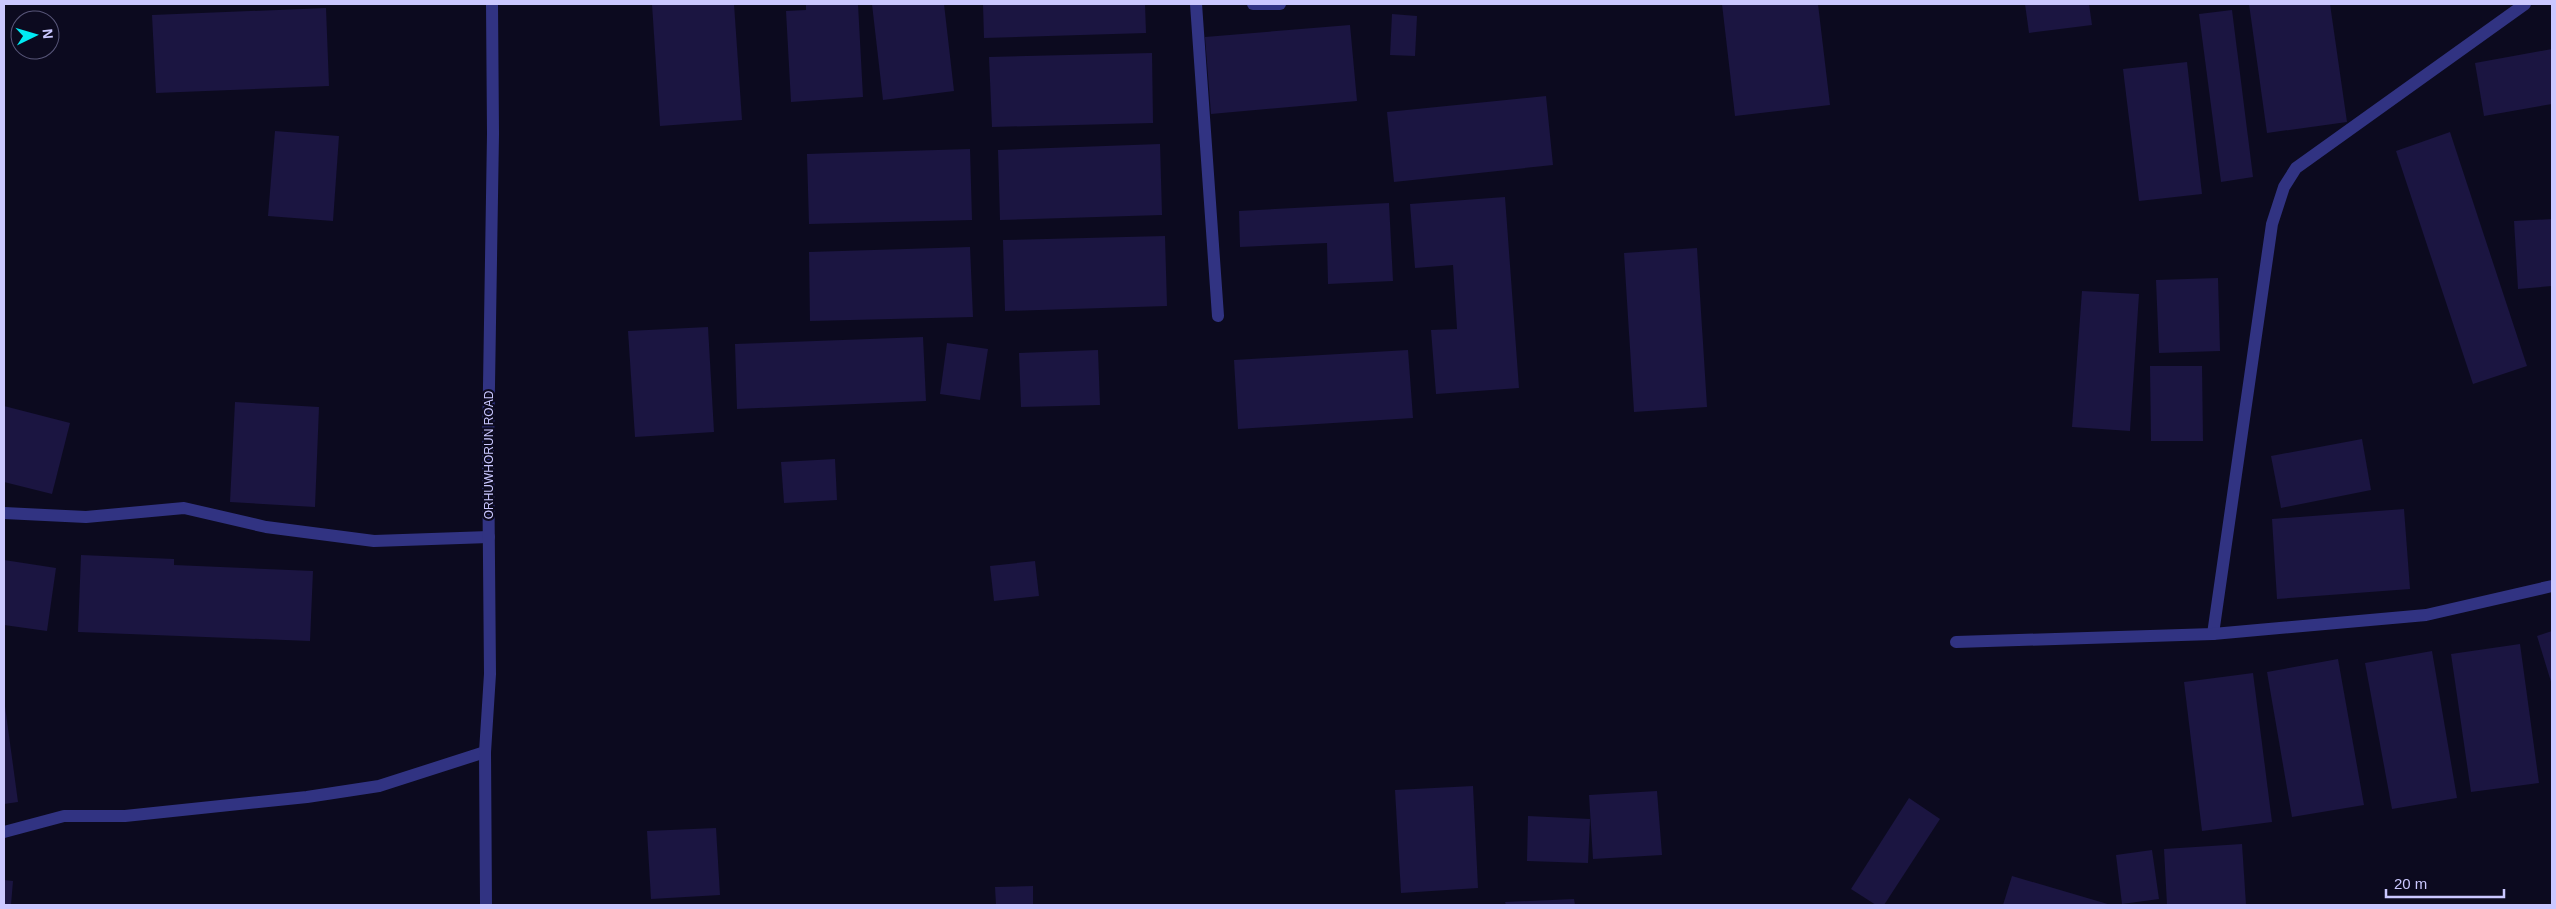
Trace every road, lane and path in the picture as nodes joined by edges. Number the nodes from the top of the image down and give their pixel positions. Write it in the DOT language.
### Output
graph roads {
  1 [pos="492,4"];
  2 [pos="1196,4"];
  3 [pos="1253,4"];
  4 [pos="1280,4"];
  5 [pos="2525,4"];
  6 [pos="1218,316"];
  7 [pos="4,513"];
  8 [pos="489,536"];
  9 [pos="2552,586"];
  10 [pos="2212,634"];
  11 [pos="1956,642"];
  12 [pos="484,752"];
  13 [pos="4,832"];
  14 [pos="486,905"];
  1 -- 8 [label="street, ORHUWHORUN ROAD"];
  2 -- 6 [label="street"];
  3 -- 4 [label="street"];
  5 -- 10 [label="street"];
  7 -- 8 [label="street"];
  8 -- 12 [label="street, ORHUWHORUN ROAD"];
  9 -- 10 [label="street"];
  10 -- 11 [label="street"];
  12 -- 13 [label="street"];
  12 -- 14 [label="street, ORHUWHORUN ROAD"];
}
